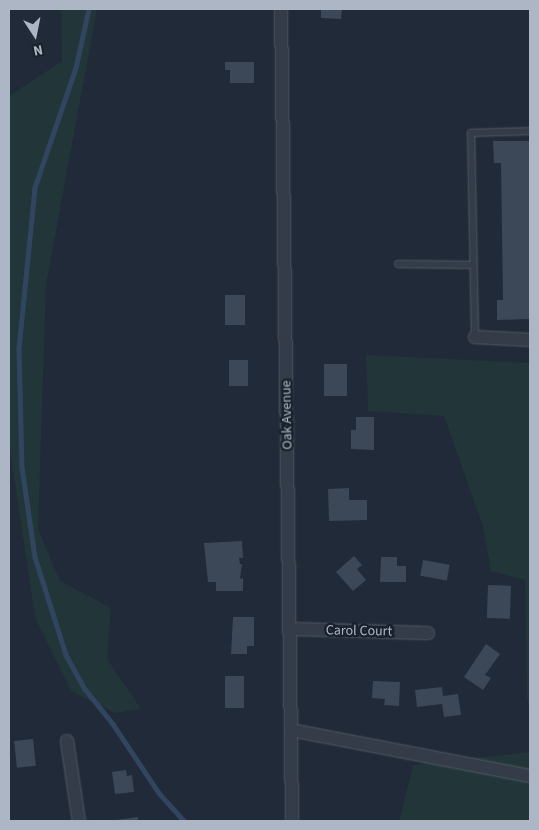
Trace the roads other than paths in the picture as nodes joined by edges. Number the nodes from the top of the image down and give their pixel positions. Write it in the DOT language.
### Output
graph roads {
  1 [pos="281,9"];
  2 [pos="530,131"];
  3 [pos="398,264"];
  4 [pos="473,265"];
  5 [pos="475,336"];
  6 [pos="530,340"];
  7 [pos="290,629"];
  8 [pos="428,633"];
  9 [pos="291,730"];
  10 [pos="67,741"];
  11 [pos="530,776"];
  12 [pos="78,821"];
  13 [pos="292,821"];
  1 -- 7 [label="street, Oak Avenue"];
  2 -- 4 [label="lane"];
  3 -- 4 [label="lane"];
  4 -- 5 [label="lane"];
  5 -- 6 [label="street"];
  7 -- 8 [label="street, Carol Court"];
  7 -- 9 [label="street, Oak Avenue"];
  9 -- 11 [label="street"];
  9 -- 13 [label="street, Oak Avenue"];
  10 -- 12 [label="street"];
}
